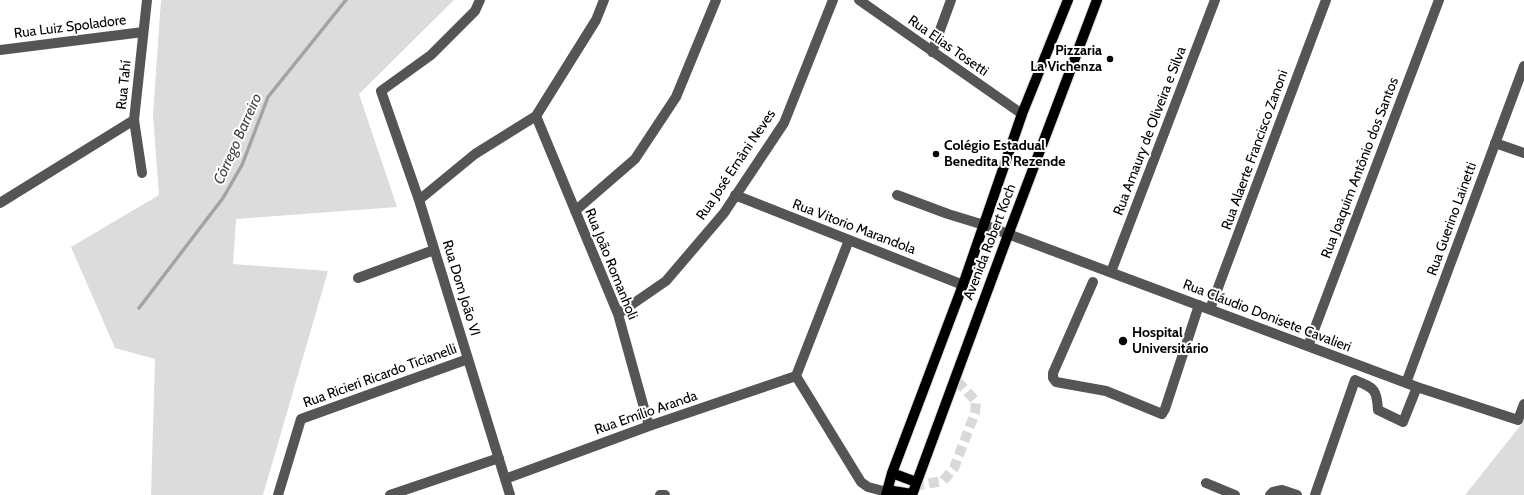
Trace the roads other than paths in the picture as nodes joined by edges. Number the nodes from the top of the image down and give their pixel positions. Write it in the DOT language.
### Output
graph roads {
  1 [pos="147,0"];
  2 [pos="480,0"];
  3 [pos="604,0"];
  4 [pos="716,0"];
  5 [pos="833,0"];
  6 [pos="859,0"];
  7 [pos="951,0"];
  8 [pos="1068,0"];
  9 [pos="1097,0"];
  10 [pos="1215,0"];
  11 [pos="1326,0"];
  12 [pos="1439,0"];
  13 [pos="144,32"];
  14 [pos="0,50"];
  15 [pos="932,52"];
  16 [pos="1524,66"];
  17 [pos="1022,114"];
  18 [pos="536,116"];
  19 [pos="134,120"];
  20 [pos="1495,142"];
  21 [pos="1524,153"];
  22 [pos="142,173"];
  23 [pos="735,195"];
  24 [pos="896,195"];
  25 [pos="419,200"];
  26 [pos="0,203"];
  27 [pos="575,211"];
  28 [pos="984,225"];
  29 [pos="1008,234"];
  30 [pos="849,240"];
  31 [pos="434,250"];
  32 [pos="1111,272"];
  33 [pos="358,278"];
  34 [pos="1093,282"];
  35 [pos="963,285"];
  36 [pos="1198,305"];
  37 [pos="1210,309"];
  38 [pos="618,314"];
  39 [pos="1308,346"];
  40 [pos="468,359"];
  41 [pos="796,376"];
  42 [pos="1406,383"];
  43 [pos="1417,387"];
  44 [pos="1524,404"];
  45 [pos="649,426"];
  46 [pos="499,458"];
  47 [pos="892,473"];
  48 [pos="505,479"];
  49 [pos="916,482"];
  50 [pos="1206,483"];
  51 [pos="886,493"];
  52 [pos="278,495"];
  53 [pos="390,495"];
  54 [pos="510,495"];
  55 [pos="660,495"];
  56 [pos="665,495"];
  57 [pos="912,495"];
  58 [pos="1235,495"];
  59 [pos="1270,495"];
  60 [pos="1297,495"];
  61 [pos="1315,495"];
  1 -- 13 [label="street, Rua Tahí"];
  2 -- 25 [label="street, Rua Dom João VI"];
  3 -- 18 [label="street"];
  4 -- 27 [label="street"];
  5 -- 23 [label="street, Rua José Ernâni Neves"];
  6 -- 15 [label="street, Rua Elias Tosetti"];
  7 -- 15 [label="street"];
  8 -- 17 [label="main road, Avenida Robert Koch"];
  9 -- 29 [label="main road, Avenida Robert Koch"];
  10 -- 32 [label="street, Rua Amaury de Oliveira e Silva"];
  11 -- 37 [label="street, Rua Alaerte Francisco Zanoni"];
  12 -- 39 [label="street, Rua Joaquim Antônio dos Santos"];
  13 -- 14 [label="street, Rua Luiz Spoladore"];
  13 -- 19 [label="street, Rua Tahí"];
  15 -- 17 [label="street, Rua Elias Tosetti"];
  16 -- 20 [label="street, Rua Guerino Lainetti"];
  17 -- 28 [label="main road, Avenida Robert Koch"];
  18 -- 25 [label="street"];
  18 -- 27 [label="street, Rua João Romanholi"];
  19 -- 22 [label="street, Rua Tahí"];
  19 -- 26 [label="street"];
  20 -- 21 [label="street"];
  20 -- 42 [label="street, Rua Guerino Lainetti"];
  23 -- 30 [label="street, Rua Vitorio Marandola"];
  23 -- 38 [label="street, Rua José Ernâni Neves"];
  24 -- 28 [label="street, Rua Cláudio Donisete Cavalieri"];
  25 -- 31 [label="street, Rua Dom João VI"];
  27 -- 38 [label="street, Rua João Romanholi"];
  28 -- 29 [label="street, Rua Cláudio Donisete Cavalieri"];
  28 -- 35 [label="main road, Avenida Robert Koch"];
  29 -- 32 [label="street, Rua Cláudio Donisete Cavalieri"];
  29 -- 49 [label="main road, Avenida Robert Koch"];
  30 -- 35 [label="street, Rua Vitorio Marandola"];
  30 -- 41 [label="street"];
  31 -- 33 [label="street"];
  31 -- 40 [label="street, Rua Dom João VI"];
  32 -- 36 [label="street, Rua Cláudio Donisete Cavalieri"];
  34 -- 36 [label="street"];
  35 -- 47 [label="main road, Avenida Robert Koch"];
  36 -- 37 [label="street, Rua Cláudio Donisete Cavalieri"];
  37 -- 39 [label="street, Rua Cláudio Donisete Cavalieri"];
  38 -- 45 [label="street, Rua João Romanholi"];
  39 -- 42 [label="street, Rua Cláudio Donisete Cavalieri"];
  40 -- 46 [label="street, Rua Dom João VI"];
  40 -- 52 [label="street, Rua Ricieri Ricardo Ticianelli"];
  41 -- 45 [label="street, Rua Emílio Aranda"];
  41 -- 51 [label="street"];
  42 -- 43 [label="street, Rua Cláudio Donisete Cavalieri"];
  43 -- 44 [label="street, Rua Cláudio Donisete Cavalieri"];
  43 -- 61 [label="street"];
  45 -- 48 [label="street, Rua Emílio Aranda"];
  46 -- 48 [label="street, Rua Dom João VI"];
  46 -- 53 [label="street"];
  47 -- 49 [label="main road"];
  47 -- 51 [label="main road, Avenida Robert Koch"];
  48 -- 54 [label="street, Rua Dom João VI"];
  49 -- 57 [label="main road, Avenida Robert Koch"];
  50 -- 58 [label="street"];
  51 -- 57 [label="main road"];
  55 -- 56 [label="street"];
  59 -- 60 [label="street"];
}
